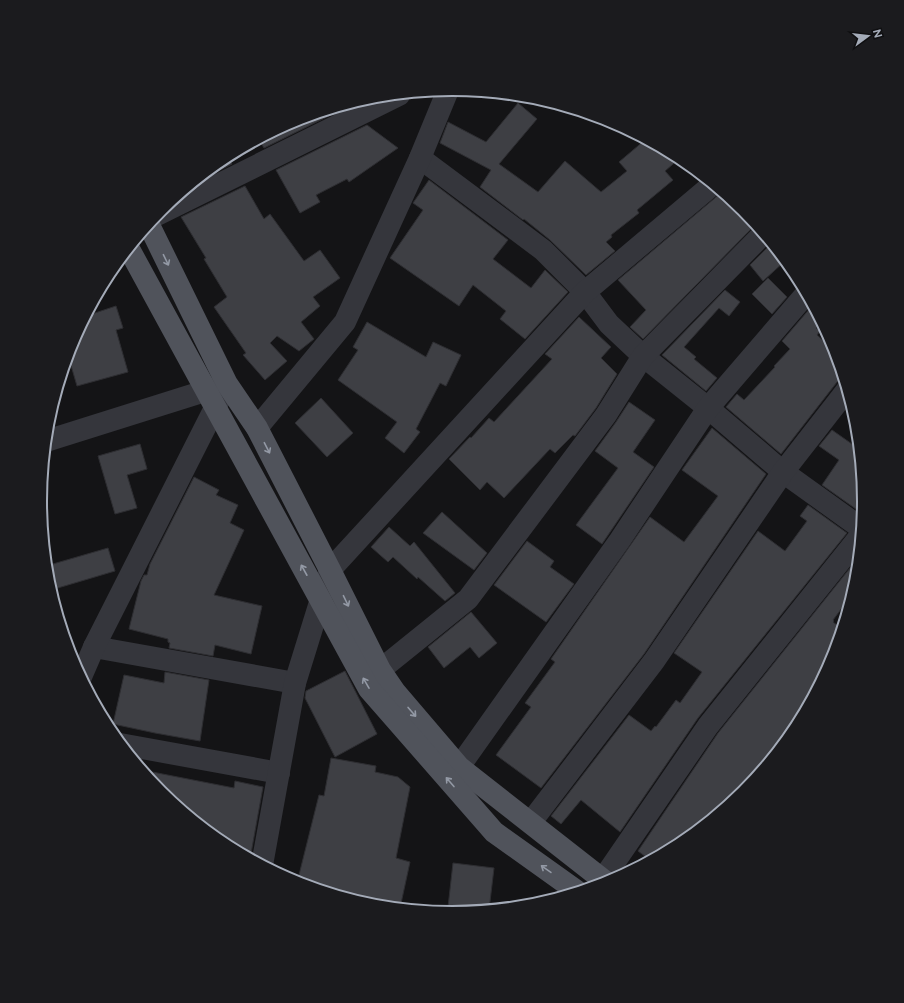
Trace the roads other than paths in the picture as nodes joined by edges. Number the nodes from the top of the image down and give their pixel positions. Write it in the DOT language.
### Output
graph roads {
  1 [pos="445,96"];
  2 [pos="383,102"];
  3 [pos="420,158"];
  4 [pos="708,188"];
  5 [pos="177,205"];
  6 [pos="152,230"];
  7 [pos="759,238"];
  8 [pos="132,254"];
  9 [pos="585,292"];
  10 [pos="802,298"];
  11 [pos="643,356"];
  12 [pos="227,384"];
  13 [pos="843,396"];
  14 [pos="211,399"];
  15 [pos="708,408"];
  16 [pos="257,428"];
  17 [pos="52,440"];
  18 [pos="783,472"];
  19 [pos="856,525"];
  20 [pos="855,544"];
  21 [pos="330,570"];
  22 [pos="320,600"];
  23 [pos="94,647"];
  24 [pos="84,669"];
  25 [pos="380,670"];
  26 [pos="295,683"];
  27 [pos="129,746"];
  28 [pos="459,766"];
  29 [pos="279,773"];
  30 [pos="531,822"];
  31 [pos="263,860"];
  32 [pos="609,875"];
  33 [pos="601,878"];
  34 [pos="572,888"];
  1 -- 3 [label="street"];
  2 -- 5 [label="street"];
  3 -- 9 [label="street"];
  3 -- 16 [label="street"];
  4 -- 9 [label="street"];
  6 -- 12 [label="main road, one-way"];
  7 -- 11 [label="street"];
  8 -- 14 [label="main road"];
  9 -- 11 [label="street"];
  9 -- 21 [label="street"];
  10 -- 15 [label="street"];
  11 -- 15 [label="street"];
  11 -- 25 [label="street"];
  12 -- 14 [label="street"];
  12 -- 16 [label="main road"];
  13 -- 18 [label="street"];
  14 -- 17 [label="street"];
  22 -- 14 [label="main road, one-way"];
  14 -- 23 [label="street"];
  15 -- 18 [label="street"];
  15 -- 28 [label="street"];
  16 -- 21 [label="main road, one-way"];
  18 -- 19 [label="street"];
  18 -- 30 [label="street"];
  20 -- 32 [label="street"];
  21 -- 22 [label="street"];
  21 -- 25 [label="main road, one-way"];
  22 -- 26 [label="street"];
  34 -- 22 [label="main road, one-way"];
  23 -- 24 [label="street"];
  23 -- 26 [label="street"];
  25 -- 28 [label="main road, one-way"];
  26 -- 29 [label="street"];
  27 -- 29 [label="street"];
  28 -- 30 [label="main road"];
  29 -- 31 [label="street"];
  30 -- 33 [label="main road"];
}
